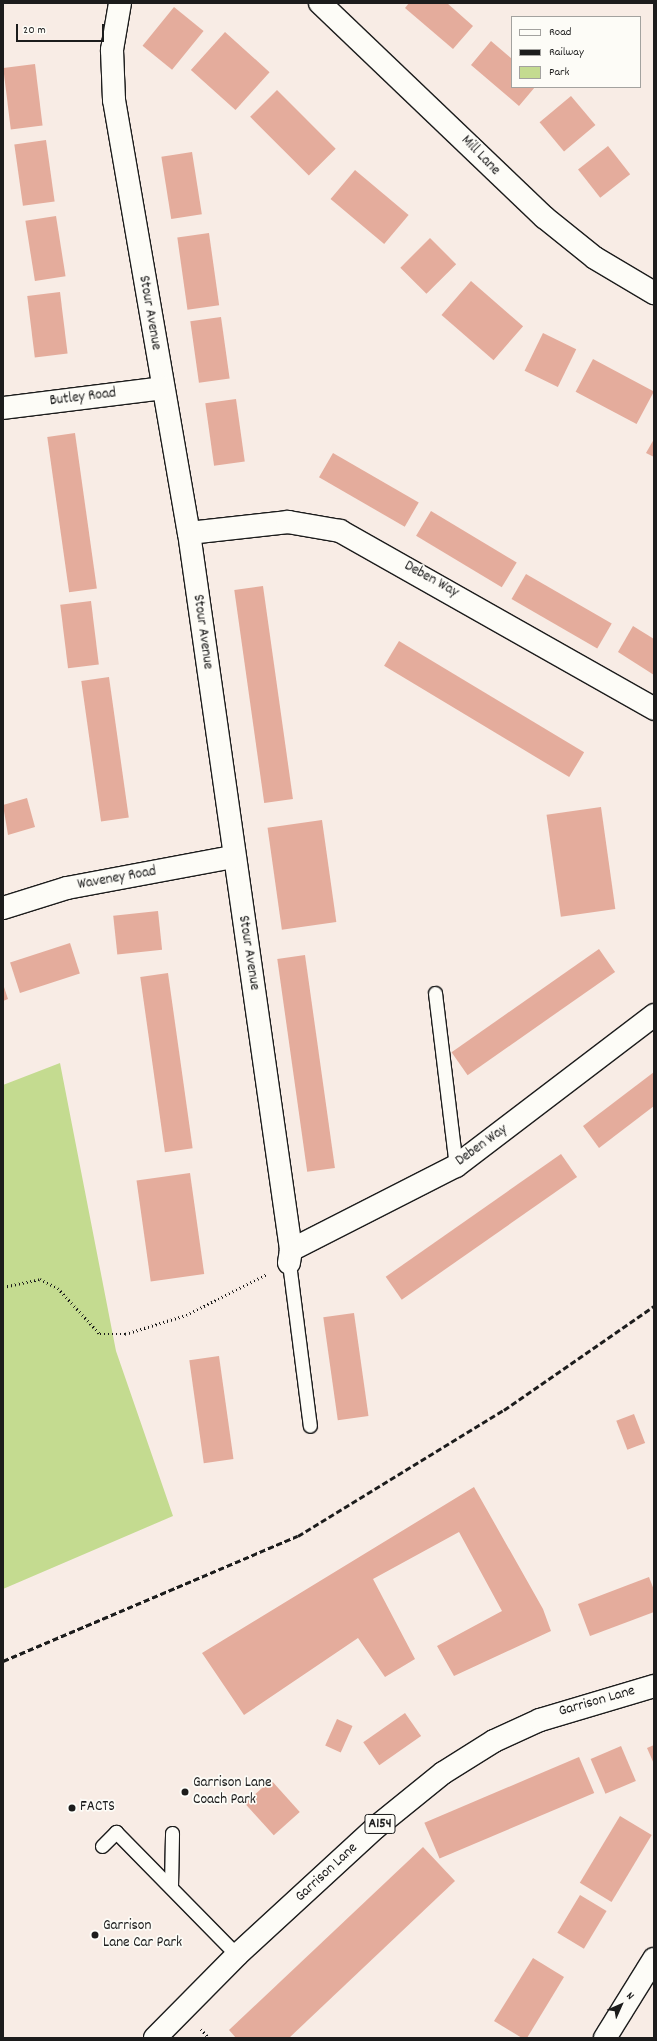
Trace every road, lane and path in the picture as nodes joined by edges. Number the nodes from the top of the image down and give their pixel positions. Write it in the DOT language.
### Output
graph roads {
  1 [pos="120,3"];
  2 [pos="320,3"];
  3 [pos="654,293"];
  4 [pos="163,388"];
  5 [pos="3,408"];
  6 [pos="189,533"];
  7 [pos="654,709"];
  8 [pos="233,857"];
  9 [pos="3,908"];
  10 [pos="435,993"];
  11 [pos="654,1015"];
  12 [pos="456,1166"];
  13 [pos="290,1256"];
  14 [pos="3,1287"];
  15 [pos="310,1426"];
  16 [pos="654,1686"];
  17 [pos="172,1833"];
  18 [pos="102,1846"];
  19 [pos="171,1887"];
  20 [pos="237,1955"];
  21 [pos="654,1959"];
  22 [pos="155,2038"];
  23 [pos="605,2038"];
  1 -- 4 [label="street, Stour Avenue"];
  2 -- 3 [label="street, Mill Lane"];
  4 -- 5 [label="street, Butley Road"];
  4 -- 6 [label="street, Stour Avenue"];
  6 -- 7 [label="street, Deben Way"];
  6 -- 8 [label="street, Stour Avenue"];
  8 -- 9 [label="street, Waveney Road"];
  8 -- 13 [label="street, Stour Avenue"];
  10 -- 12 [label="lane"];
  11 -- 12 [label="street, Deben Way"];
  12 -- 13 [label="street, Deben Way"];
  13 -- 14 [label="path"];
  13 -- 15 [label="lane"];
  16 -- 20 [label="street, Garrison Lane / A154"];
  17 -- 19 [label="lane"];
  18 -- 19 [label="lane"];
  19 -- 20 [label="lane"];
  20 -- 22 [label="street, Garrison Lane / A154"];
  21 -- 23 [label="street"];
}
